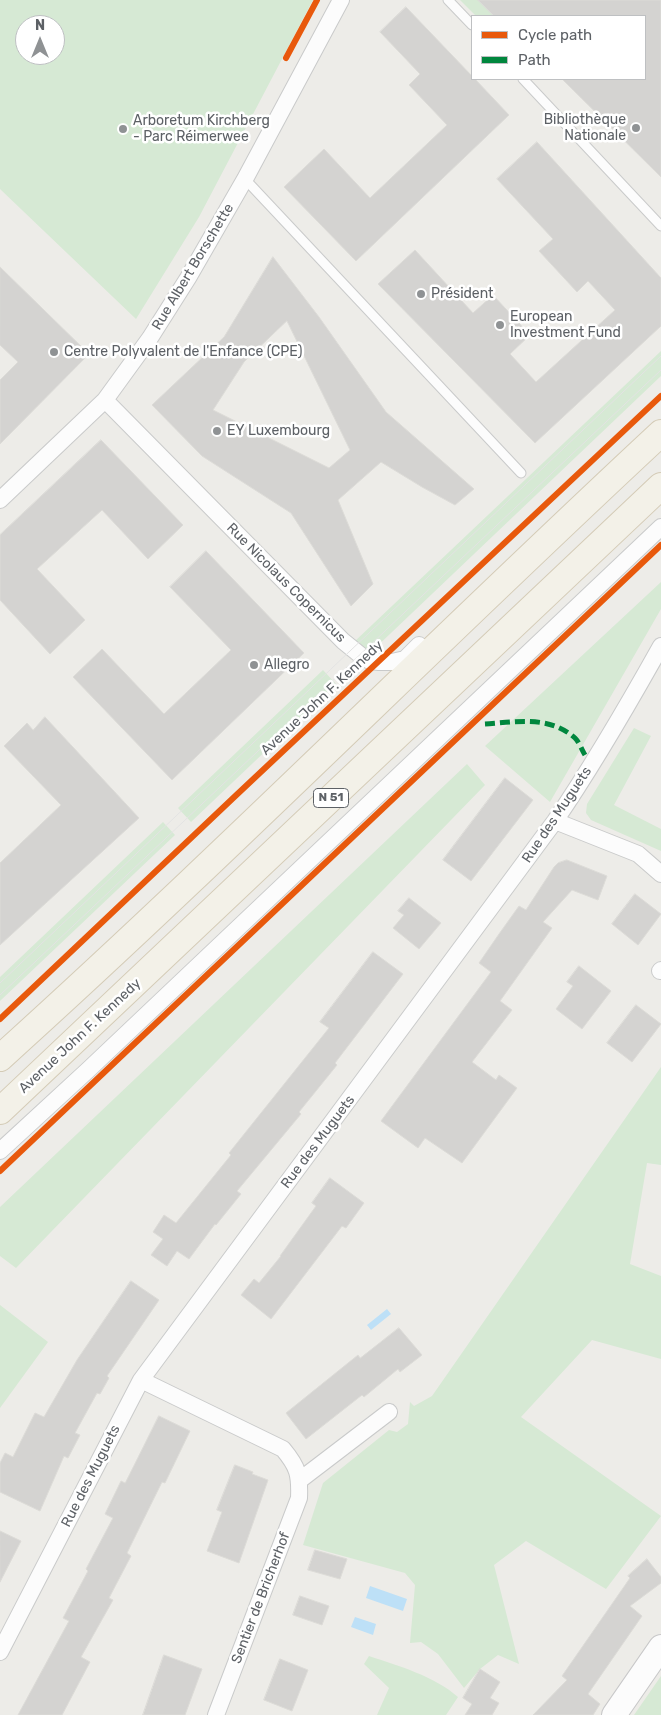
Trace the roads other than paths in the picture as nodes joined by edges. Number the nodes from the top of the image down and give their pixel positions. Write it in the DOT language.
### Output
graph roads {
  1 [pos="342,0"];
  2 [pos="448,0"];
  3 [pos="471,24"];
  4 [pos="524,80"];
  5 [pos="245,180"];
  6 [pos="661,226"];
  7 [pos="105,400"];
  8 [pos="661,433"];
  9 [pos="521,473"];
  10 [pos="661,486"];
  11 [pos="0,500"];
  12 [pos="661,527"];
  13 [pos="553,533"];
  14 [pos="661,646"];
  15 [pos="556,821"];
  16 [pos="661,874"];
  17 [pos="0,1058"];
  18 [pos="0,1111"];
  19 [pos="0,1151"];
  20 [pos="141,1380"];
  21 [pos="389,1412"];
  22 [pos="300,1480"];
  23 [pos="661,1647"];
  24 [pos="0,1652"];
  25 [pos="216,1715"];
  26 [pos="614,1715"];
  1 -- 5 [label="street, Rue Albert Borschette"];
  2 -- 3 [label="lane"];
  4 -- 6 [label="lane"];
  5 -- 7 [label="street, Rue Albert Borschette"];
  5 -- 9 [label="lane"];
  7 -- 11 [label="street, Rue Albert Borschette"];
  7 -- 13 [label="street, Rue Nicolaus Copernicus"];
  8 -- 13 [label="main road, N 51"];
  10 -- 18 [label="main road, Avenue John F. Kennedy / N 51"];
  12 -- 19 [label="street"];
  13 -- 17 [label="main road, N 51"];
  14 -- 15 [label="street, Rue des Muguets"];
  15 -- 16 [label="street"];
  15 -- 20 [label="street, Rue des Muguets"];
  20 -- 22 [label="street"];
  20 -- 24 [label="street, Rue des Muguets"];
  21 -- 22 [label="street"];
  22 -- 25 [label="street, Sentier de Bricherhof"];
  23 -- 26 [label="main road"];
}
